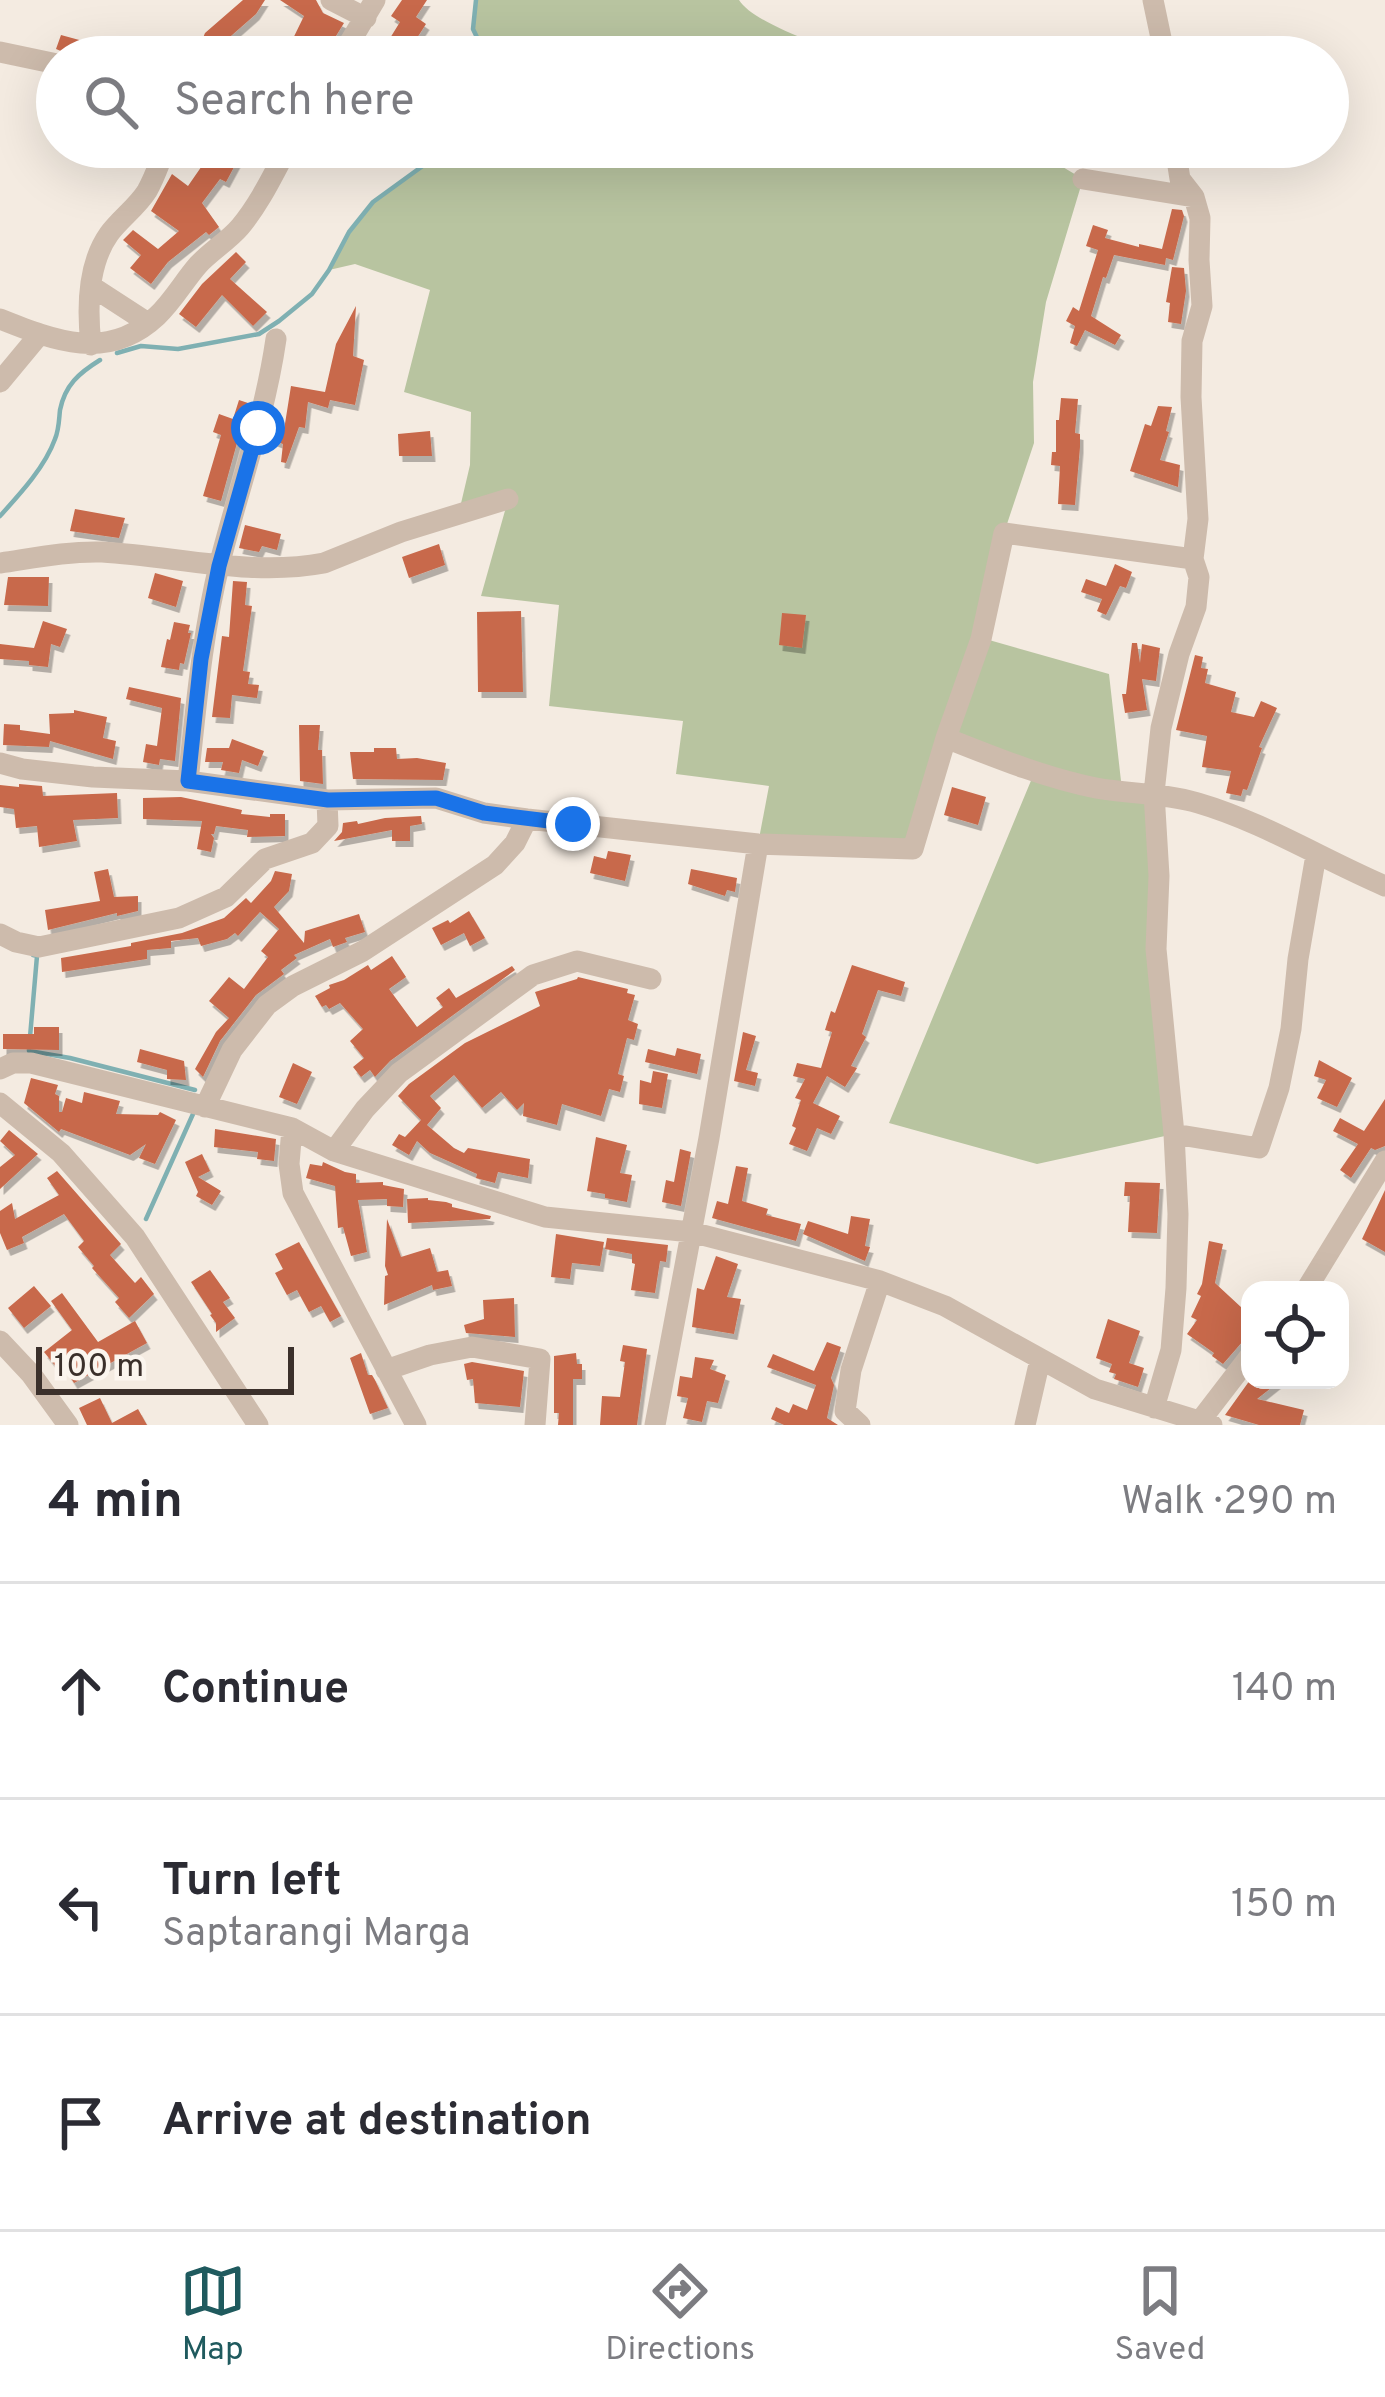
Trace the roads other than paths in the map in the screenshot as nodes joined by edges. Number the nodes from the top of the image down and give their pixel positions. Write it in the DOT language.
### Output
graph roads {
  1 [pos="331,0"];
  2 [pos="1153,0"];
  3 [pos="370,9"];
  4 [pos="354,36"];
  5 [pos="1161,36"];
  6 [pos="0,52"];
  7 [pos="36,60"];
  8 [pos="157,168"];
  9 [pos="278,168"];
  10 [pos="1178,168"];
  11 [pos="1083,179"];
  12 [pos="1194,197"];
  13 [pos="91,286"];
  14 [pos="0,319"];
  15 [pos="148,323"];
  16 [pos="38,335"];
  17 [pos="276,338"];
  18 [pos="91,345"];
  19 [pos="0,382"];
  20 [pos="508,499"];
  21 [pos="1193,559"];
  22 [pos="0,563"];
  23 [pos="219,566"];
  24 [pos="946,738"];
  25 [pos="0,763"];
  26 [pos="188,781"];
  27 [pos="1154,793"];
  28 [pos="328,800"];
  29 [pos="527,819"];
  30 [pos="758,844"];
  31 [pos="1316,855"];
  32 [pos="1385,886"];
  33 [pos="0,934"];
  34 [pos="651,979"];
  35 [pos="0,1069"];
  36 [pos="0,1103"];
  37 [pos="205,1107"];
  38 [pos="292,1128"];
  39 [pos="1174,1134"];
  40 [pos="334,1151"];
  41 [pos="1385,1161"];
  42 [pos="691,1232"];
  43 [pos="880,1281"];
  44 [pos="1312,1281"];
  45 [pos="0,1341"];
  46 [pos="1040,1360"];
  47 [pos="1241,1369"];
  48 [pos="386,1370"];
  49 [pos="1154,1408"];
  50 [pos="1202,1424"];
  51 [pos="68,1425"];
  52 [pos="258,1425"];
  53 [pos="416,1425"];
  54 [pos="535,1425"];
  55 [pos="656,1425"];
  56 [pos="860,1425"];
  57 [pos="1025,1425"];
  1 -- 3 [label="street"];
  2 -- 5 [label="street"];
  3 -- 4 [label="street"];
  6 -- 7 [label="street"];
  8 -- 13 [label="street"];
  9 -- 15 [label="street"];
  10 -- 12 [label="street"];
  11 -- 12 [label="street"];
  12 -- 21 [label="street"];
  13 -- 15 [label="street"];
  13 -- 18 [label="street"];
  14 -- 16 [label="street"];
  15 -- 18 [label="street"];
  16 -- 18 [label="street"];
  16 -- 19 [label="street"];
  17 -- 23 [label="street"];
  20 -- 23 [label="street"];
  21 -- 24 [label="street"];
  21 -- 27 [label="street"];
  22 -- 23 [label="street"];
  23 -- 26 [label="street"];
  24 -- 27 [label="street"];
  24 -- 30 [label="street"];
  25 -- 26 [label="street"];
  26 -- 28 [label="street"];
  27 -- 31 [label="street"];
  27 -- 39 [label="street"];
  28 -- 29 [label="street"];
  28 -- 33 [label="street"];
  29 -- 30 [label="street"];
  29 -- 37 [label="street"];
  30 -- 42 [label="street"];
  31 -- 32 [label="street"];
  31 -- 39 [label="street"];
  34 -- 40 [label="street"];
  35 -- 37 [label="street"];
  36 -- 52 [label="street"];
  37 -- 38 [label="street"];
  38 -- 40 [label="street"];
  38 -- 48 [label="street"];
  39 -- 49 [label="street"];
  40 -- 42 [label="street"];
  41 -- 44 [label="street"];
  42 -- 43 [label="street"];
  42 -- 55 [label="street"];
  43 -- 46 [label="street"];
  43 -- 56 [label="street"];
  45 -- 51 [label="street"];
  46 -- 49 [label="street"];
  46 -- 57 [label="street"];
  47 -- 50 [label="street"];
  48 -- 53 [label="street"];
  48 -- 54 [label="street"];
  49 -- 50 [label="street"];
}
